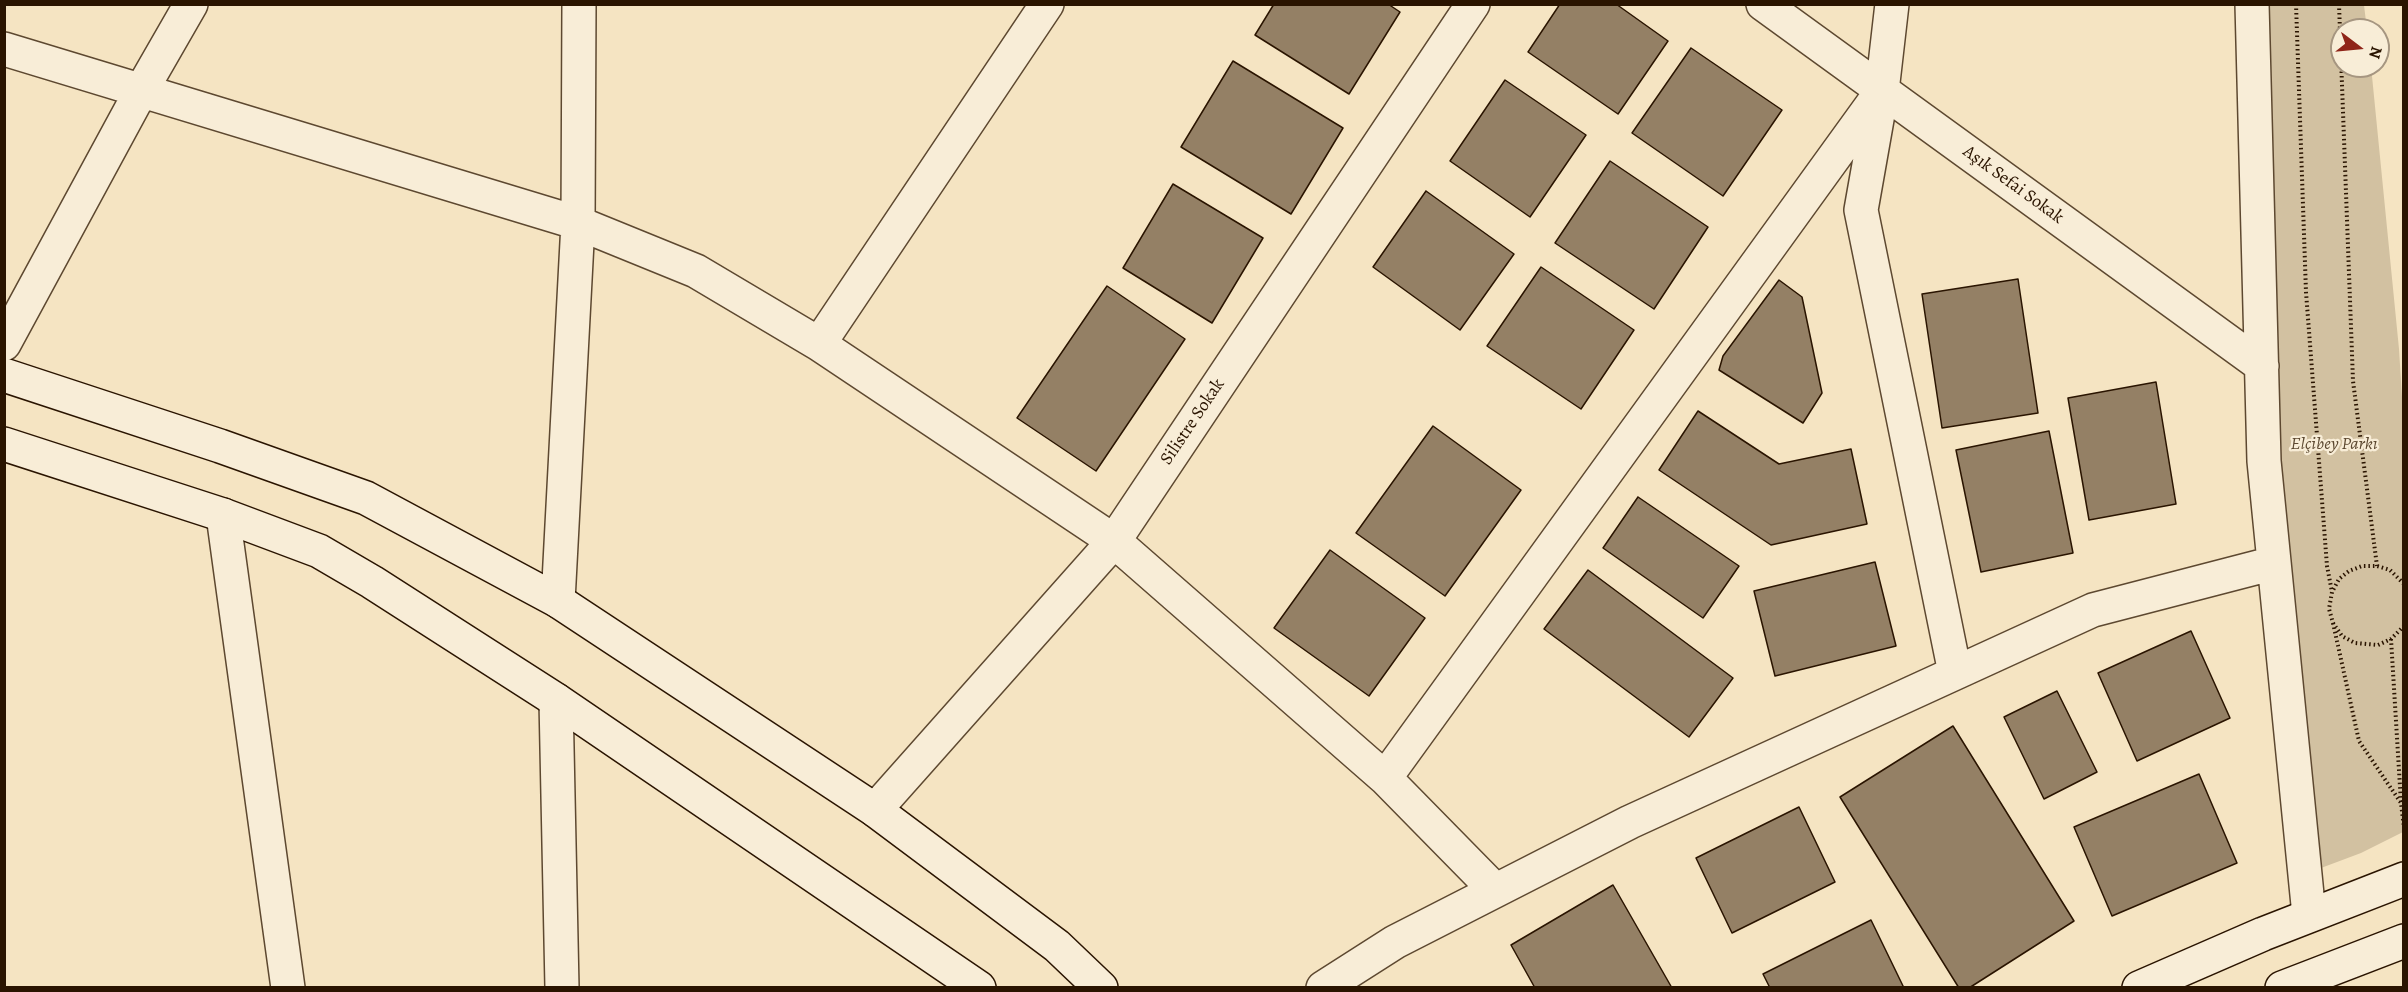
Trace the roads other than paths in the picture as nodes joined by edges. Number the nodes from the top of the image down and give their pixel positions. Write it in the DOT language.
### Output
graph roads {
  1 [pos="191,4"];
  2 [pos="579,4"];
  3 [pos="1047,4"];
  4 [pos="1473,4"];
  5 [pos="1763,4"];
  6 [pos="1892,4"];
  7 [pos="2252,4"];
  8 [pos="4,49"];
  9 [pos="141,91"];
  10 [pos="1882,91"];
  11 [pos="578,223"];
  12 [pos="4,344"];
  13 [pos="819,344"];
  14 [pos="2262,366"];
  15 [pos="4,375"];
  16 [pos="4,444"];
  17 [pos="223,515"];
  18 [pos="1114,541"];
  19 [pos="2274,563"];
  20 [pos="558,601"];
  21 [pos="1955,673"];
  22 [pos="556,700"];
  23 [pos="1385,778"];
  24 [pos="875,810"];
  25 [pos="2403,879"];
  26 [pos="1495,890"];
  27 [pos="2309,915"];
  28 [pos="2403,941"];
  29 [pos="944,975"];
  30 [pos="2328,978"];
  31 [pos="288,987"];
  32 [pos="562,987"];
  33 [pos="979,987"];
  34 [pos="1101,987"];
  35 [pos="1323,987"];
  36 [pos="2139,987"];
  37 [pos="2282,987"];
  1 -- 9 [label="street"];
  2 -- 11 [label="street"];
  3 -- 13 [label="street"];
  4 -- 18 [label="street, Silistre Sokak"];
  5 -- 10 [label="street, Aşık Sefai Sokak"];
  6 -- 10 [label="street"];
  7 -- 14 [label="street"];
  8 -- 9 [label="street"];
  9 -- 11 [label="street"];
  9 -- 12 [label="street"];
  10 -- 14 [label="street, Aşık Sefai Sokak"];
  10 -- 21 [label="street"];
  10 -- 23 [label="street"];
  11 -- 13 [label="street"];
  11 -- 20 [label="street"];
  13 -- 18 [label="street"];
  14 -- 19 [label="street"];
  15 -- 20 [label="street"];
  16 -- 17 [label="street"];
  17 -- 22 [label="street"];
  17 -- 31 [label="street"];
  18 -- 23 [label="street"];
  18 -- 24 [label="street, Silistre Sokak"];
  19 -- 21 [label="street"];
  19 -- 27 [label="street"];
  20 -- 24 [label="street"];
  21 -- 26 [label="street"];
  22 -- 29 [label="street"];
  22 -- 32 [label="street"];
  23 -- 26 [label="street"];
  24 -- 34 [label="street"];
  25 -- 27 [label="street"];
  26 -- 35 [label="street"];
  27 -- 36 [label="street"];
  28 -- 30 [label="street"];
  29 -- 33 [label="street"];
  30 -- 37 [label="street"];
}
